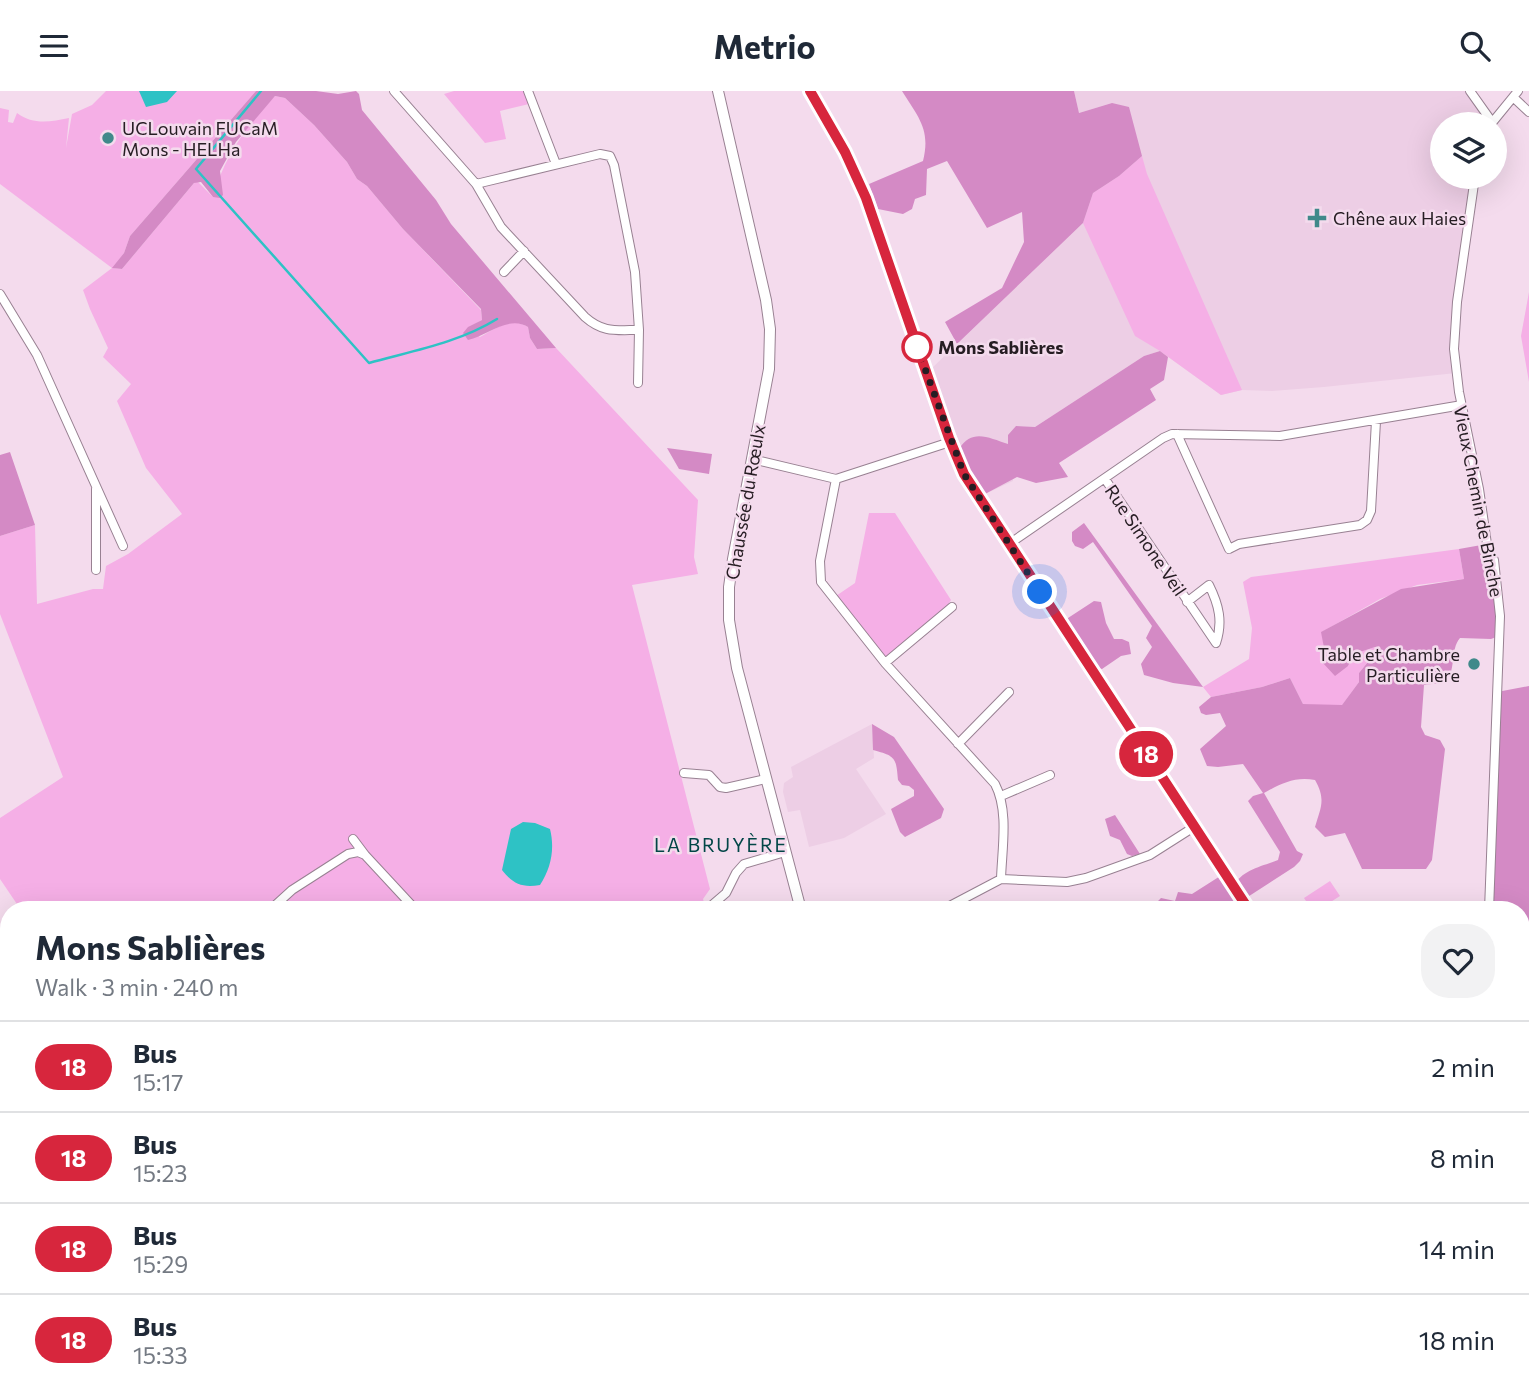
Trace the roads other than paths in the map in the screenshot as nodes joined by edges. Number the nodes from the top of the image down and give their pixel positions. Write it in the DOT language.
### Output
graph roads {
  1 [pos="394,91"];
  2 [pos="528,91"];
  3 [pos="718,91"];
  4 [pos="810,91"];
  5 [pos="1469,91"];
  6 [pos="1516,94"];
  7 [pos="1484,112"];
  8 [pos="1501,112"];
  9 [pos="1529,112"];
  10 [pos="556,164"];
  11 [pos="476,184"];
  12 [pos="1473,189"];
  13 [pos="524,251"];
  14 [pos="504,272"];
  15 [pos="0,294"];
  16 [pos="639,330"];
  17 [pos="638,383"];
  18 [pos="1462,405"];
  19 [pos="1376,421"];
  20 [pos="1177,433"];
  21 [pos="950,442"];
  22 [pos="752,459"];
  23 [pos="835,479"];
  24 [pos="1105,479"];
  25 [pos="96,486"];
  26 [pos="1009,544"];
  27 [pos="123,546"];
  28 [pos="96,570"];
  29 [pos="1187,602"];
  30 [pos="952,607"];
  31 [pos="886,663"];
  32 [pos="1009,692"];
  33 [pos="958,744"];
  34 [pos="684,773"];
  35 [pos="1050,775"];
  36 [pos="766,779"];
  37 [pos="1001,796"];
  38 [pos="1194,827"];
  39 [pos="352,839"];
  40 [pos="785,852"];
  41 [pos="365,855"];
  42 [pos="1001,879"];
  43 [pos="280,901"];
  44 [pos="408,901"];
  45 [pos="717,901"];
  46 [pos="799,901"];
  47 [pos="959,901"];
  48 [pos="1244,901"];
  49 [pos="1489,901"];
  1 -- 11 [label="street"];
  2 -- 10 [label="street"];
  3 -- 22 [label="main road, Chaussée du Rœulx"];
  4 -- 21 [label="main road"];
  5 -- 7 [label="street"];
  6 -- 8 [label="street"];
  6 -- 9 [label="street"];
  10 -- 11 [label="street"];
  10 -- 16 [label="street"];
  11 -- 13 [label="street"];
  12 -- 18 [label="street, Vieux Chemin de Binche"];
  13 -- 14 [label="street"];
  13 -- 16 [label="street"];
  15 -- 25 [label="street"];
  16 -- 17 [label="street"];
  18 -- 19 [label="street"];
  18 -- 49 [label="street, Vieux Chemin de Binche"];
  19 -- 20 [label="street"];
  19 -- 20 [label="street"];
  20 -- 24 [label="street"];
  21 -- 23 [label="street"];
  21 -- 26 [label="main road"];
  22 -- 23 [label="street"];
  22 -- 36 [label="main road, Chaussée du Rœulx"];
  23 -- 31 [label="street"];
  24 -- 26 [label="street"];
  24 -- 29 [label="street, Rue Simone Veil"];
  25 -- 27 [label="street"];
  25 -- 28 [label="street"];
  26 -- 38 [label="main road"];
  29 -- 29 [label="street, Rue Simone Veil"];
  30 -- 31 [label="street"];
  31 -- 33 [label="street"];
  32 -- 33 [label="street"];
  33 -- 37 [label="street"];
  34 -- 36 [label="street"];
  35 -- 37 [label="street"];
  36 -- 40 [label="main road, Chaussée du Rœulx"];
  37 -- 42 [label="street"];
  38 -- 42 [label="street"];
  38 -- 48 [label="main road"];
  39 -- 41 [label="street"];
  40 -- 45 [label="street"];
  40 -- 46 [label="main road, Chaussée du Rœulx"];
  41 -- 43 [label="street"];
  41 -- 44 [label="street"];
  42 -- 47 [label="street"];
}
